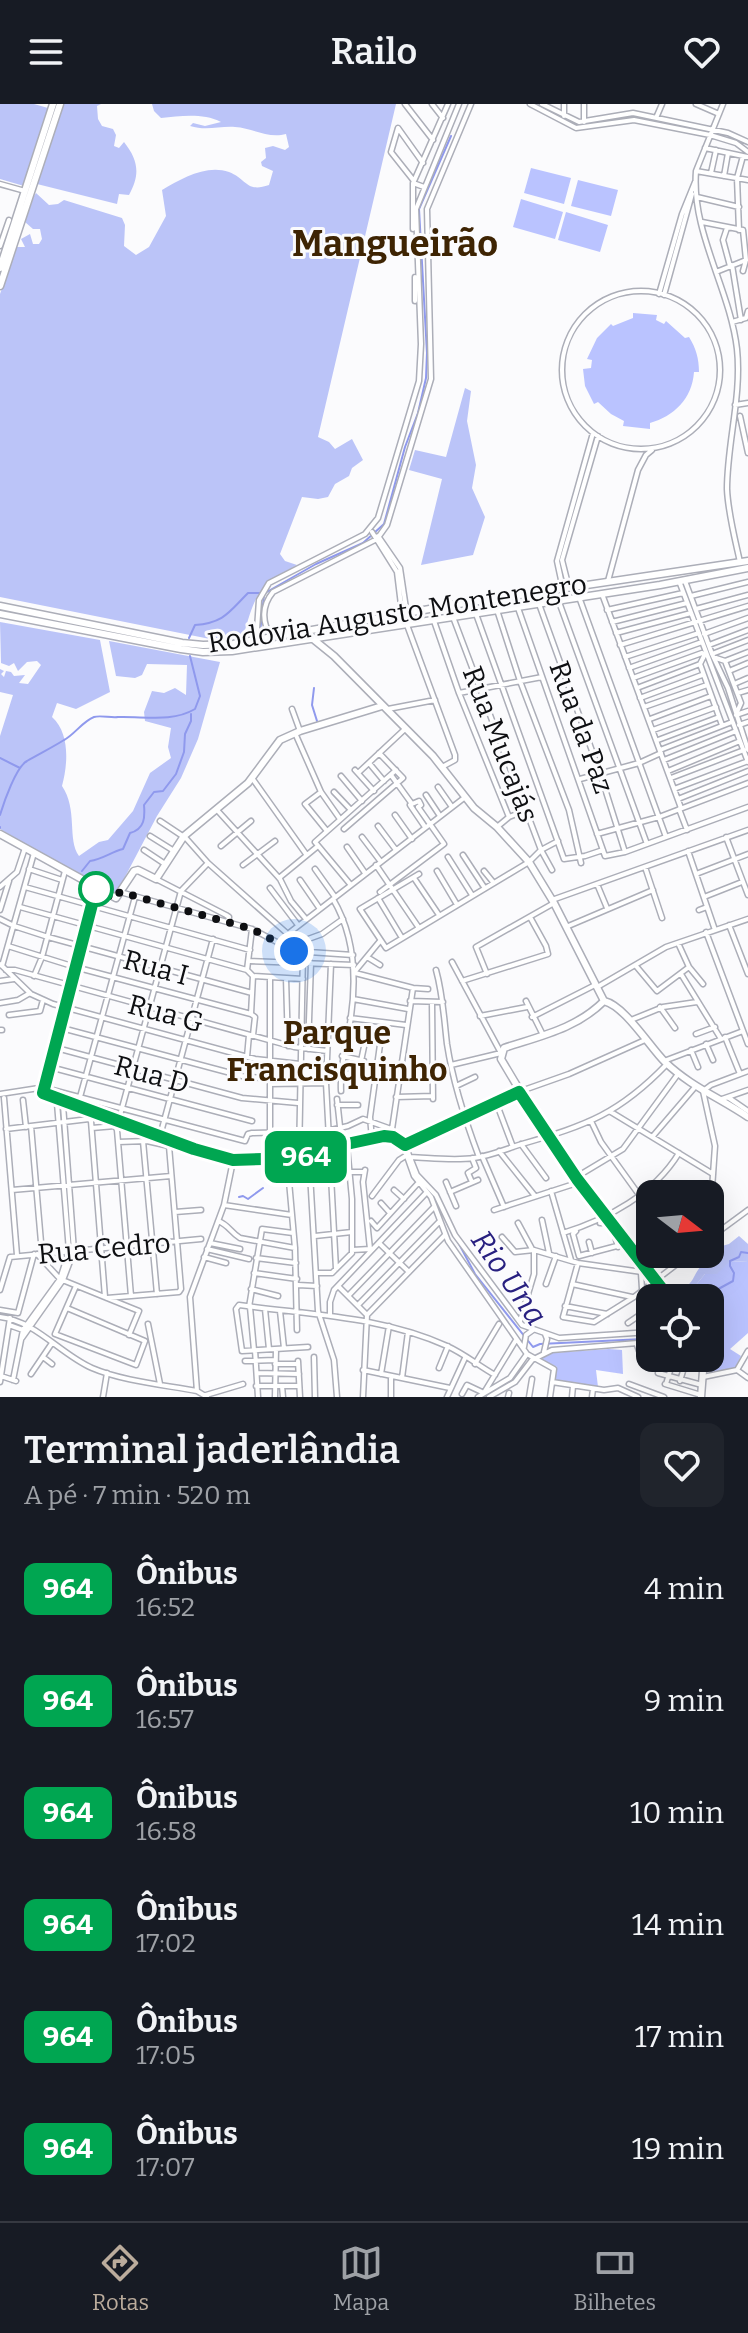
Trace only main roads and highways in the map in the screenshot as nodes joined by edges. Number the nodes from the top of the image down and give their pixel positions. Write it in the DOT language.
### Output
graph roads {
  1 [pos="53,105"];
  2 [pos="0,268"];
  3 [pos="0,286"];
  4 [pos="744,561"];
  5 [pos="748,568"];
  6 [pos="513,597"];
  7 [pos="475,602"];
  8 [pos="0,606"];
  9 [pos="488,612"];
  10 [pos="476,613"];
  11 [pos="0,614"];
  12 [pos="405,618"];
  13 [pos="338,634"];
  14 [pos="313,639"];
  15 [pos="334,656"];
  16 [pos="384,708"];
  17 [pos="0,834"];
  18 [pos="96,889"];
  19 [pos="604,1001"];
  20 [pos="519,1092"];
  21 [pos="748,1117"];
  22 [pos="658,1284"];
  23 [pos="703,1372"];
  24 [pos="701,1396"];
  1 -- 2 [label="main road"];
  1 -- 3 [label="main road"];
  4 -- 6 [label="main road, Rodovia Augusto Montenegro"];
  5 -- 9 [label="main road, Rodovia Augusto Montenegro"];
  6 -- 7 [label="main road, Rodovia Augusto Montenegro"];
  6 -- 9 [label="main road"];
  7 -- 10 [label="main road"];
  7 -- 12 [label="main road, Rodovia Augusto Montenegro"];
  8 -- 12 [label="main road, Rodovia Augusto Montenegro"];
  9 -- 10 [label="main road, Rodovia Augusto Montenegro"];
  10 -- 12 [label="main road, Rodovia Augusto Montenegro"];
  11 -- 14 [label="main road, Rodovia Augusto Montenegro"];
  12 -- 13 [label="main road, Rodovia Augusto Montenegro"];
  13 -- 14 [label="main road, Rodovia Augusto Montenegro"];
  13 -- 15 [label="main road"];
  14 -- 15 [label="main road"];
  15 -- 16 [label="main road"];
  16 -- 18 [label="main road"];
  16 -- 19 [label="main road"];
  17 -- 18 [label="main road"];
  18 -- 20 [label="main road"];
  19 -- 20 [label="main road"];
  19 -- 21 [label="main road"];
  20 -- 22 [label="main road"];
  23 -- 24 [label="main road"];
}
